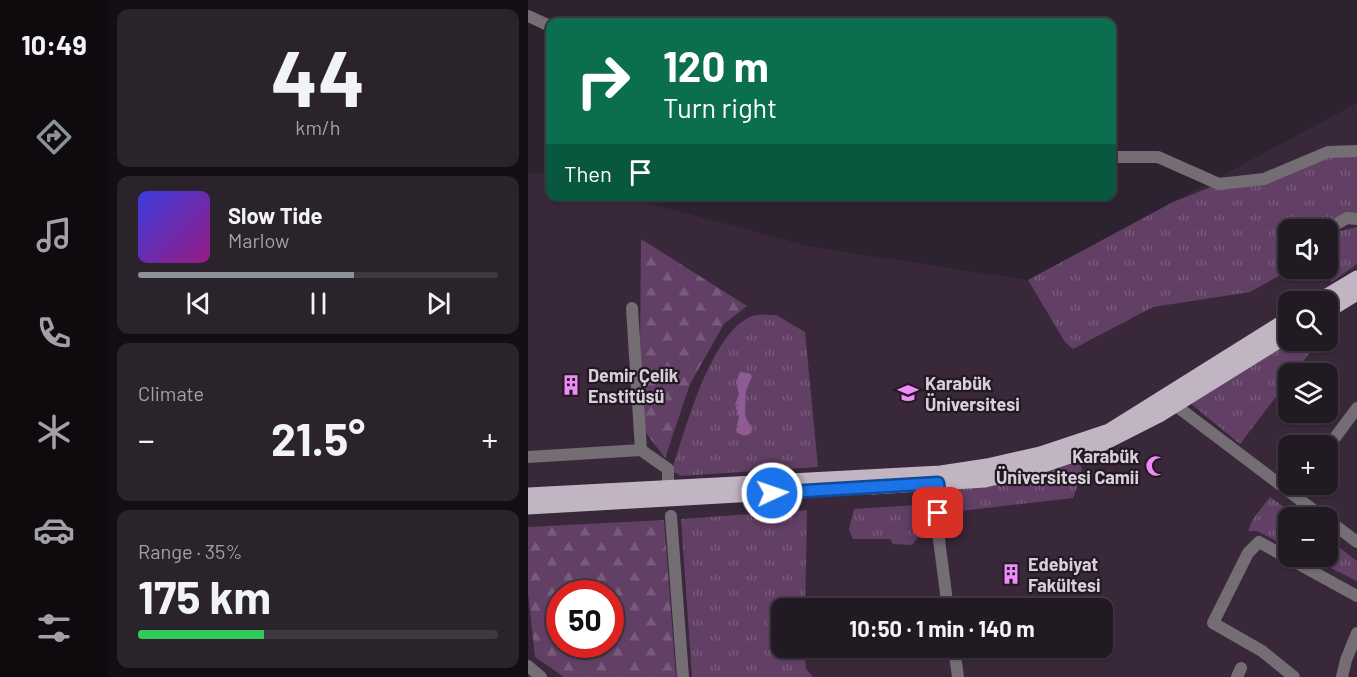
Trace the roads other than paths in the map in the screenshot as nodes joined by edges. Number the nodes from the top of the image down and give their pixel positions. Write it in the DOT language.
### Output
graph roads {
  1 [pos="528,16"];
  2 [pos="546,24"];
  3 [pos="1357,151"];
  4 [pos="1116,157"];
  5 [pos="1357,219"];
  6 [pos="1338,223"];
  7 [pos="1357,278"];
  8 [pos="1335,291"];
  9 [pos="1357,293"];
  10 [pos="1338,305"];
  11 [pos="632,308"];
  12 [pos="1278,325"];
  13 [pos="1278,341"];
  14 [pos="1175,405"];
  15 [pos="1357,408"];
  16 [pos="1337,435"];
  17 [pos="641,450"];
  18 [pos="528,457"];
  19 [pos="1278,477"];
  20 [pos="937,478"];
  21 [pos="667,493"];
  22 [pos="528,495"];
  23 [pos="1302,495"];
  24 [pos="528,507"];
  25 [pos="1314,507"];
  26 [pos="671,516"];
  27 [pos="1338,528"];
  28 [pos="1357,542"];
  29 [pos="1357,596"];
  30 [pos="947,598"];
  31 [pos="1357,633"];
  32 [pos="955,658"];
  33 [pos="528,666"];
  34 [pos="541,677"];
  35 [pos="683,677"];
  36 [pos="958,677"];
  37 [pos="1294,677"];
  38 [pos="1342,677"];
  1 -- 2 [label="street"];
  3 -- 4 [label="street"];
  5 -- 6 [label="street"];
  7 -- 8 [label="main road"];
  9 -- 10 [label="main road"];
  11 -- 17 [label="street"];
  12 -- 20 [label="main road"];
  13 -- 14 [label="main road"];
  14 -- 19 [label="street"];
  14 -- 20 [label="main road"];
  15 -- 16 [label="street"];
  17 -- 18 [label="street"];
  17 -- 21 [label="street"];
  20 -- 21 [label="main road"];
  20 -- 30 [label="street"];
  21 -- 22 [label="main road"];
  21 -- 24 [label="main road"];
  23 -- 25 [label="street"];
  26 -- 35 [label="street"];
  27 -- 28 [label="street"];
  29 -- 37 [label="street"];
  31 -- 38 [label="street"];
  32 -- 36 [label="street"];
  33 -- 34 [label="street"];
}
